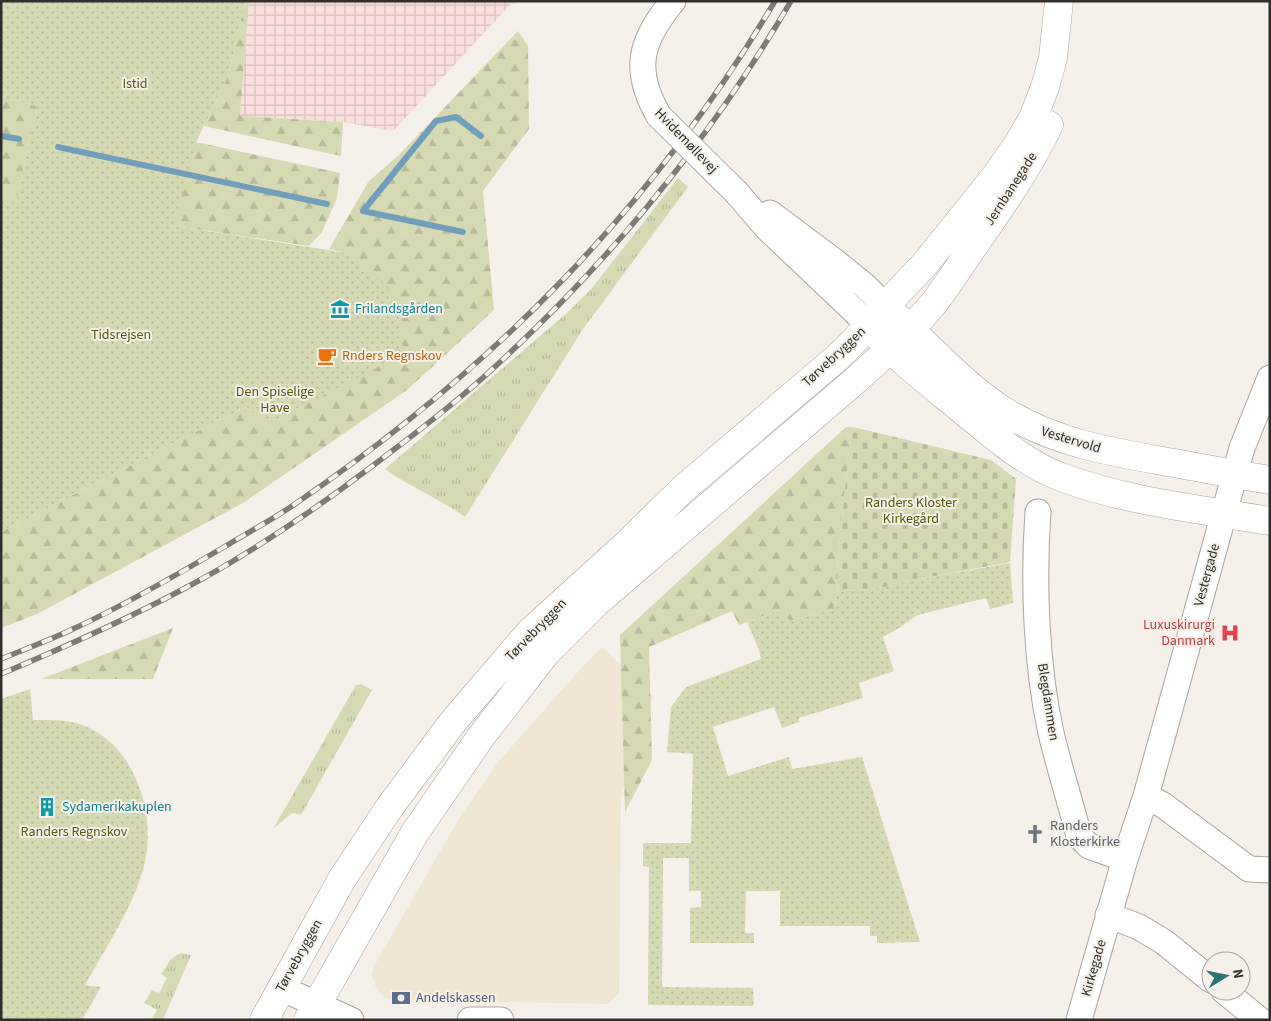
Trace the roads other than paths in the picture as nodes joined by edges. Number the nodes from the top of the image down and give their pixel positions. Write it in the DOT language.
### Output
graph roads {
  1 [pos="673,1"];
  2 [pos="1059,1"];
  3 [pos="1078,1"];
  4 [pos="877,316"];
  5 [pos="910,329"];
  6 [pos="891,350"];
  7 [pos="1270,378"];
  8 [pos="1235,474"];
  9 [pos="1270,480"];
  10 [pos="1038,512"];
  11 [pos="1224,513"];
  12 [pos="1270,521"];
  13 [pos="1146,796"];
  14 [pos="1125,859"];
  15 [pos="1270,870"];
  16 [pos="1108,915"];
  17 [pos="1201,972"];
  18 [pos="281,988"];
  19 [pos="1236,1001"];
  20 [pos="313,1012"];
  21 [pos="264,1020"];
  22 [pos="351,1020"];
  23 [pos="470,1020"];
  24 [pos="501,1020"];
  25 [pos="1079,1020"];
  26 [pos="1260,1020"];
  1 -- 4 [label="street, Hvidemøllevej, bridge"];
  2 -- 4 [label="main road, Jernbanegade"];
  3 -- 5 [label="main road, Jernbanegade"];
  4 -- 5 [label="main road, Vestervold"];
  4 -- 6 [label="main road"];
  4 -- 18 [label="main road, Tørvebryggen"];
  5 -- 6 [label="main road, Jernbanegade"];
  5 -- 8 [label="main road, Vestervold"];
  6 -- 11 [label="main road"];
  6 -- 20 [label="main road, Tørvebryggen"];
  7 -- 8 [label="street, Vestergade"];
  8 -- 9 [label="main road, Vestervold"];
  8 -- 11 [label="street, Vestergade"];
  10 -- 14 [label="street, Blegdammen"];
  11 -- 12 [label="main road"];
  11 -- 13 [label="street, Vestergade"];
  13 -- 14 [label="street, Vestergade"];
  13 -- 15 [label="street"];
  14 -- 16 [label="street, Kirkegade"];
  16 -- 17 [label="street"];
  16 -- 25 [label="street, Kirkegade"];
  18 -- 20 [label="street"];
  18 -- 21 [label="main road, Tørvebryggen"];
  19 -- 26 [label="street"];
  20 -- 22 [label="street"];
  23 -- 24 [label="street"];
}
